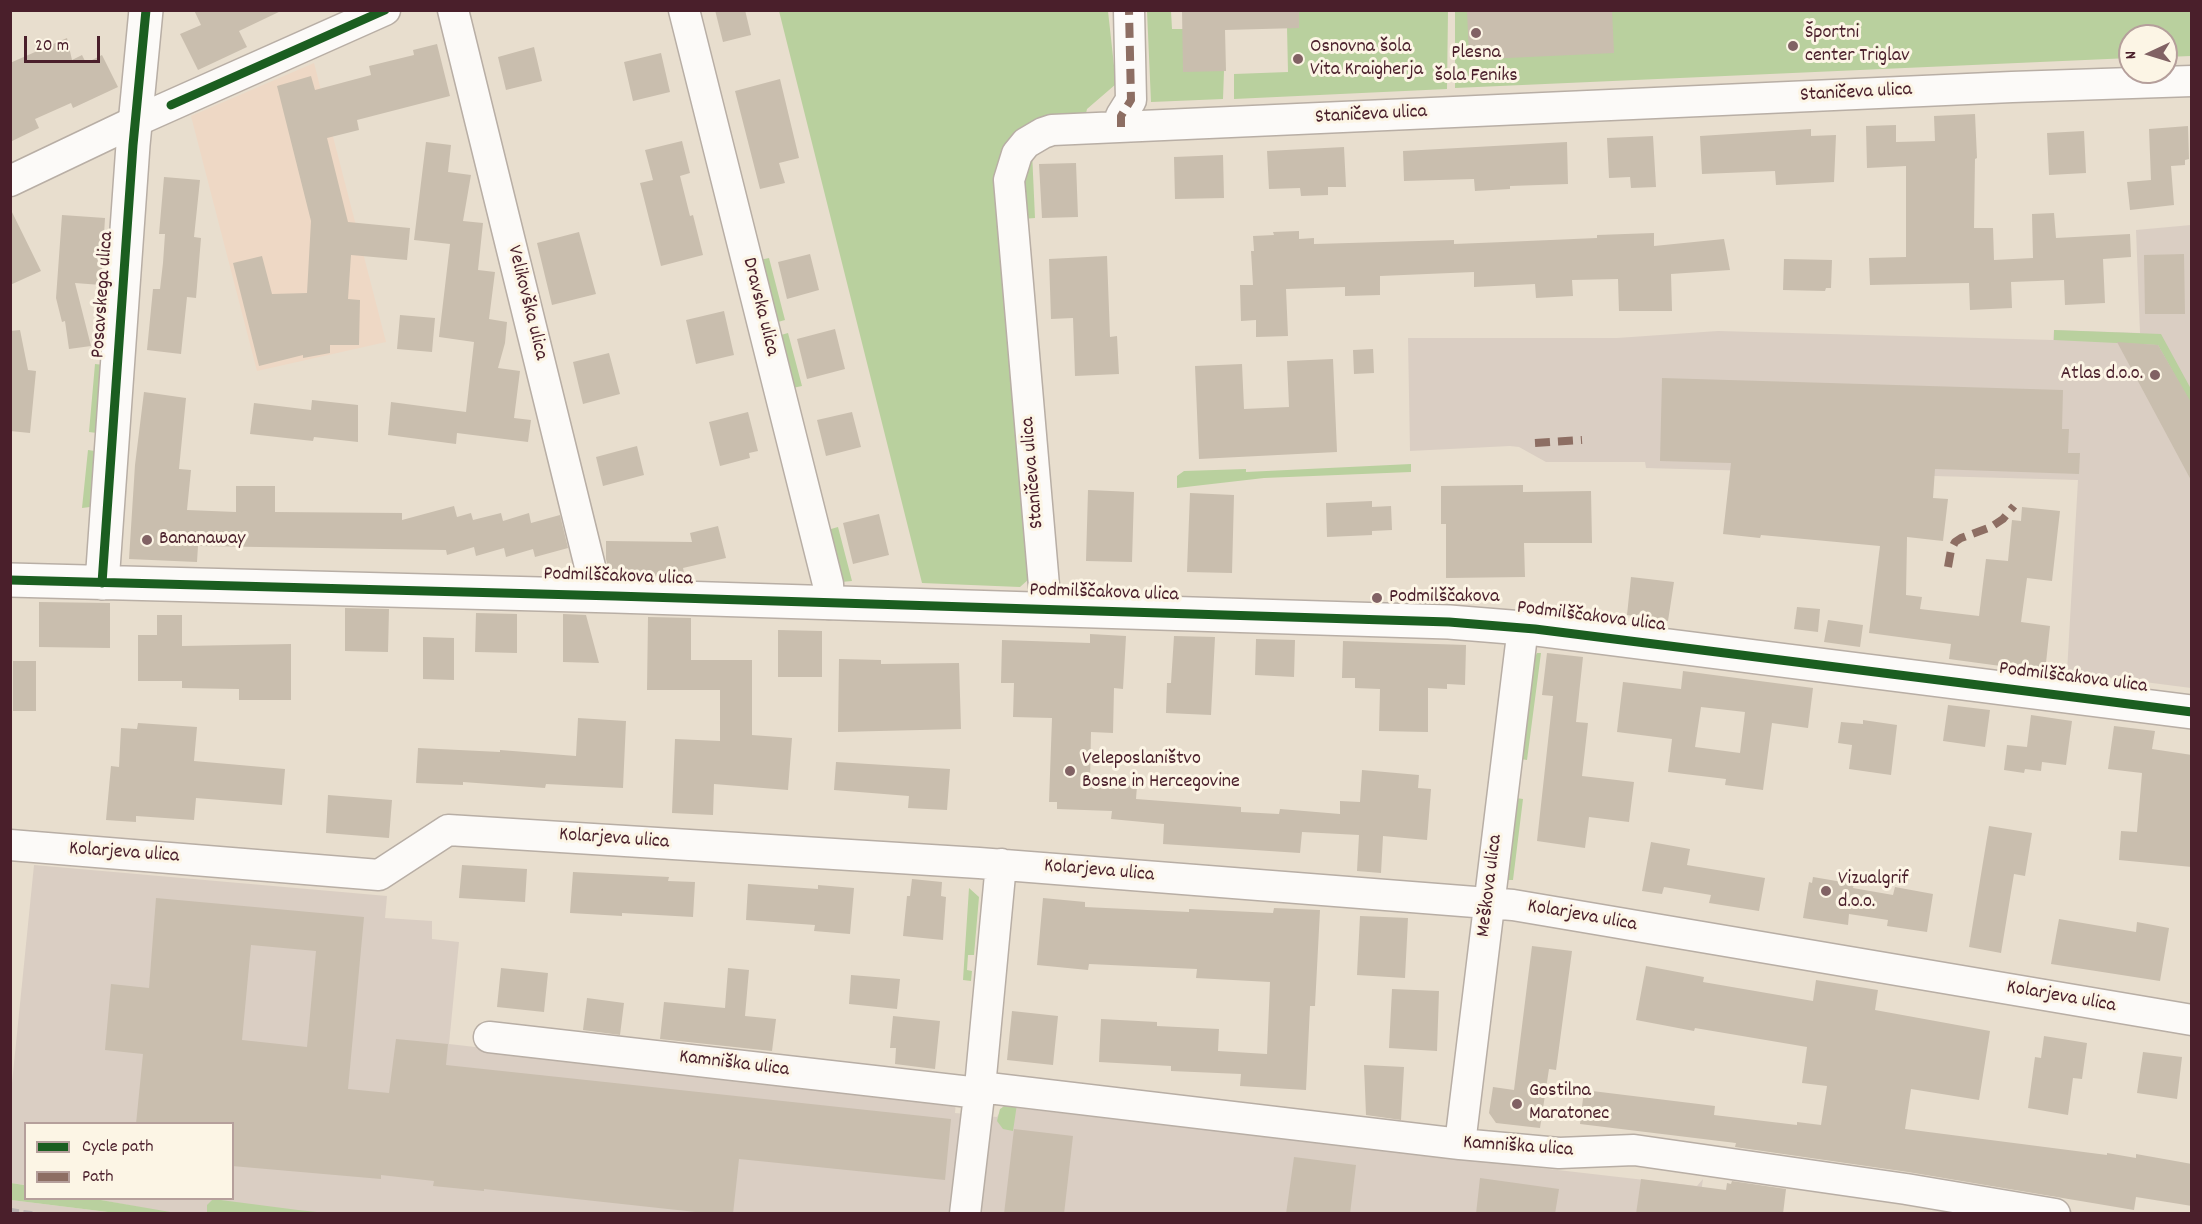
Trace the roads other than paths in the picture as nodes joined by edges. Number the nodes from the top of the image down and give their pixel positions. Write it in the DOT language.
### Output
graph roads {
  1 [pos="146,10"];
  2 [pos="385,10"];
  3 [pos="453,10"];
  4 [pos="684,10"];
  5 [pos="1128,10"];
  6 [pos="2192,81"];
  7 [pos="136,121"];
  8 [pos="1121,127"];
  9 [pos="10,181"];
  10 [pos="10,580"];
  11 [pos="102,583"];
  12 [pos="597,596"];
  13 [pos="829,604"];
  14 [pos="1046,609"];
  15 [pos="1523,627"];
  16 [pos="2192,712"];
  17 [pos="10,845"];
  18 [pos="1000,864"];
  19 [pos="1489,903"];
  20 [pos="2192,1020"];
  21 [pos="489,1037"];
  22 [pos="980,1090"];
  23 [pos="1460,1144"];
  24 [pos="965,1214"];
  25 [pos="2055,1214"];
  1 -- 7 [label="street, Posavskega ulica"];
  2 -- 7 [label="street"];
  3 -- 12 [label="street, Velikovška ulica"];
  4 -- 13 [label="street, Dravska ulica"];
  5 -- 8 [label="street"];
  6 -- 8 [label="street, Staničeva ulica"];
  7 -- 9 [label="street"];
  7 -- 11 [label="street, Posavskega ulica"];
  8 -- 14 [label="street, Staničeva ulica"];
  10 -- 11 [label="street, Podmilščakova ulica"];
  11 -- 12 [label="street, Podmilščakova ulica"];
  12 -- 13 [label="street, Podmilščakova ulica"];
  13 -- 14 [label="street, Podmilščakova ulica"];
  14 -- 15 [label="street, Podmilščakova ulica"];
  15 -- 16 [label="street, Podmilščakova ulica"];
  15 -- 19 [label="street, Meškova ulica"];
  17 -- 18 [label="street, Kolarjeva ulica"];
  18 -- 19 [label="street, Kolarjeva ulica"];
  18 -- 22 [label="street"];
  19 -- 20 [label="street, Kolarjeva ulica"];
  19 -- 23 [label="street, Meškova ulica"];
  21 -- 22 [label="street, Kamniška ulica"];
  22 -- 23 [label="street, Kamniška ulica"];
  22 -- 24 [label="street"];
  23 -- 25 [label="street, Kamniška ulica"];
}
